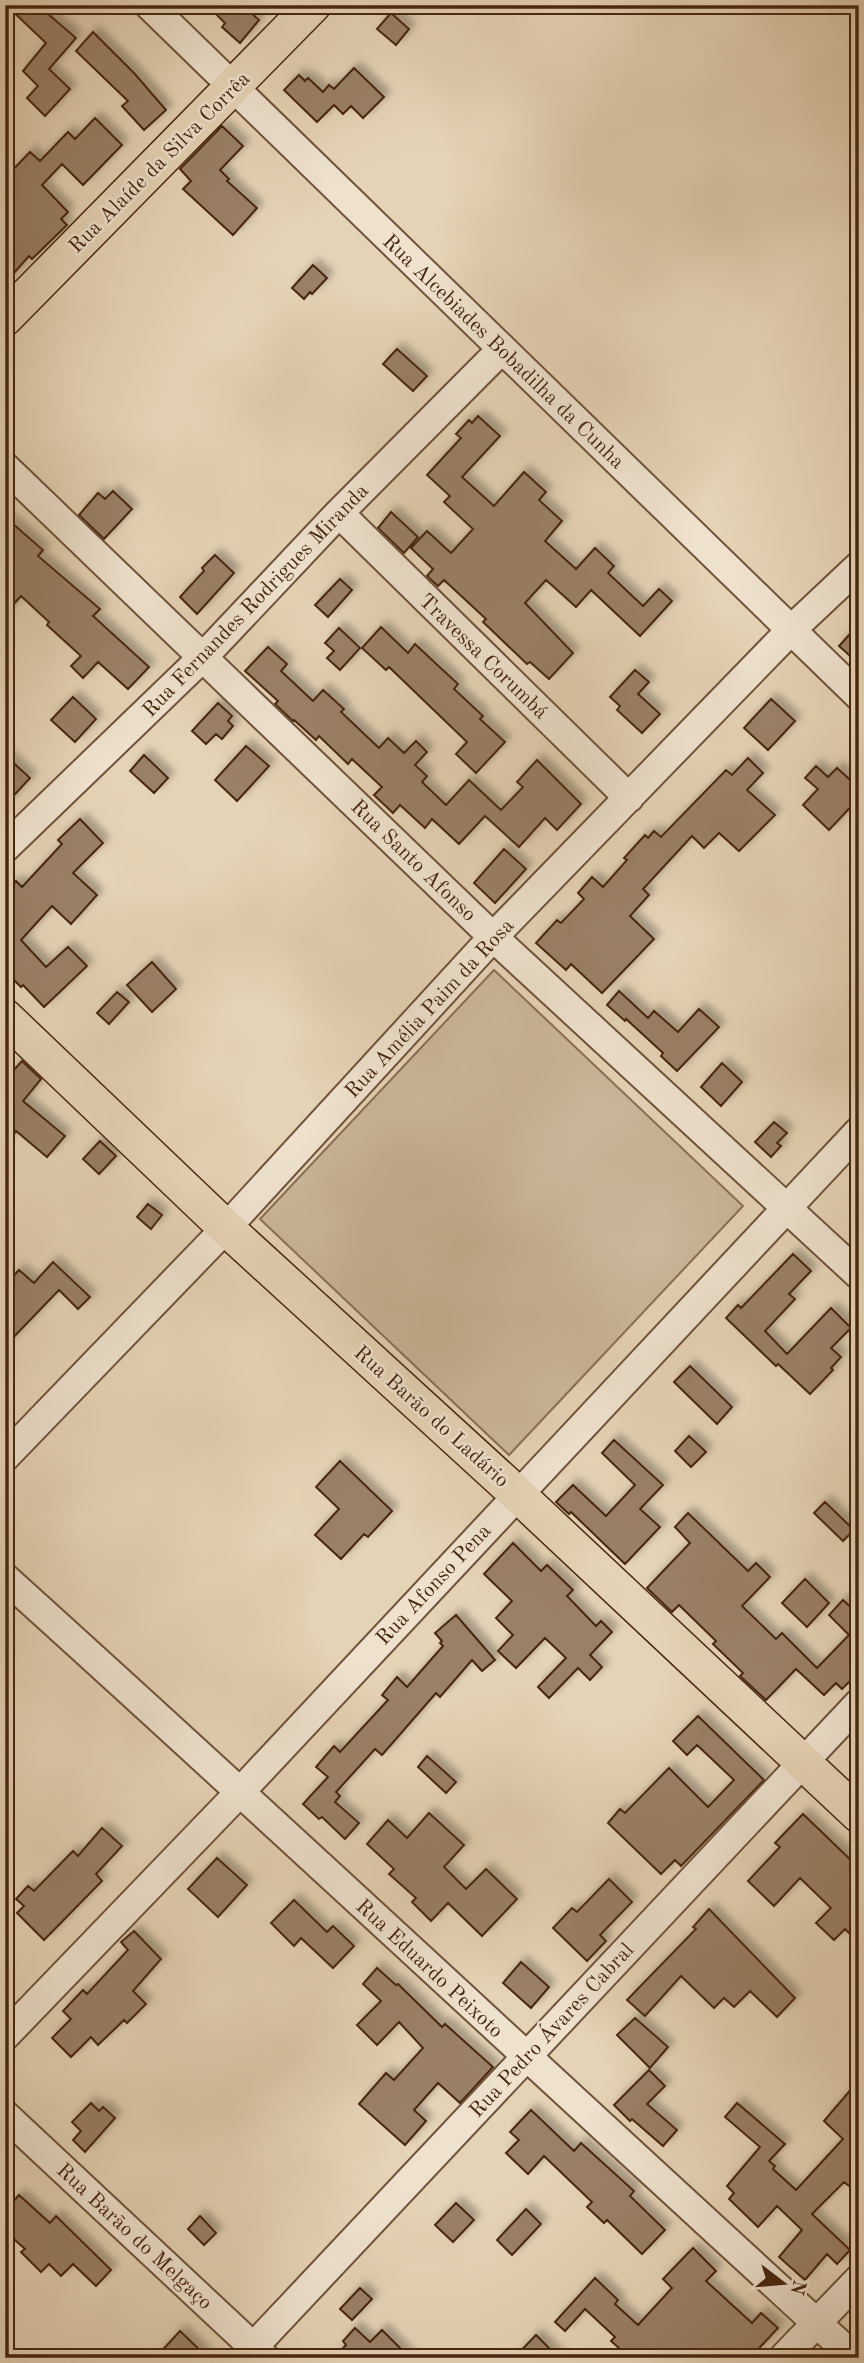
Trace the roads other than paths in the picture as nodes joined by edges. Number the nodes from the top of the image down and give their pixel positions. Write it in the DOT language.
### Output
graph roads {
  1 [pos="149,5"];
  2 [pos="313,5"];
  3 [pos="234,86"];
  4 [pos="5,318"];
  5 [pos="502,349"];
  6 [pos="5,467"];
  7 [pos="339,513"];
  8 [pos="859,566"];
  9 [pos="791,630"];
  10 [pos="204,656"];
  11 [pos="859,696"];
  12 [pos="629,798"];
  13 [pos="5,848"];
  14 [pos="493,937"];
  15 [pos="5,1017"];
  16 [pos="859,1130"];
  17 [pos="786,1208"];
  18 [pos="226,1228"];
  19 [pos="859,1275"];
  20 [pos="5,1457"];
  21 [pos="517,1494"];
  22 [pos="5,1578"];
  23 [pos="859,1703"];
  24 [pos="802,1762"];
  25 [pos="241,1790"];
  26 [pos="859,1815"];
  27 [pos="5,2036"];
  28 [pos="525,2057"];
  29 [pos="5,2115"];
  30 [pos="859,2279"];
  31 [pos="817,2323"];
  32 [pos="254,2354"];
  33 [pos="783,2358"];
  34 [pos="855,2358"];
  1 -- 3 [label="street, Rua Alcebiades Bobadilha da Cunha"];
  2 -- 3 [label="main road, Rua Alaíde da Silva Corrêa"];
  3 -- 4 [label="main road, Rua Alaíde da Silva Corrêa"];
  3 -- 5 [label="street, Rua Alcebiades Bobadilha da Cunha"];
  5 -- 7 [label="street, Rua Fernandes Rodrigues Miranda"];
  5 -- 9 [label="street, Rua Alcebiades Bobadilha da Cunha"];
  6 -- 10 [label="street, Rua Santo Afonso"];
  7 -- 10 [label="street, Rua Fernandes Rodrigues Miranda"];
  7 -- 12 [label="street, Travessa Corumbá"];
  8 -- 9 [label="street, Rua Amélia Paim da Rosa"];
  9 -- 11 [label="street, Rua Alcebiades Bobadilha da Cunha"];
  9 -- 12 [label="street, Rua Amélia Paim da Rosa"];
  10 -- 13 [label="street, Rua Fernandes Rodrigues Miranda"];
  10 -- 14 [label="street, Rua Santo Afonso"];
  12 -- 14 [label="street, Rua Amélia Paim da Rosa"];
  14 -- 17 [label="street, Rua Santo Afonso"];
  14 -- 18 [label="street, Rua Amélia Paim da Rosa"];
  15 -- 18 [label="main road, Rua Barão do Ladário"];
  16 -- 17 [label="street, Rua Afonso Pena"];
  17 -- 19 [label="street, Rua Santo Afonso"];
  17 -- 21 [label="street, Rua Afonso Pena"];
  18 -- 20 [label="street, Rua Amélia Paim da Rosa"];
  18 -- 21 [label="main road, Rua Barão do Ladário"];
  21 -- 24 [label="main road, Rua Barão do Ladário"];
  21 -- 25 [label="street, Rua Afonso Pena"];
  22 -- 25 [label="street, Rua Eduardo Peixoto"];
  23 -- 24 [label="street, Rua Pedro Ávares Cabral"];
  24 -- 26 [label="main road, Rua Barão do Ladário"];
  24 -- 28 [label="street, Rua Pedro Ávares Cabral"];
  25 -- 27 [label="street, Rua Afonso Pena"];
  25 -- 28 [label="street, Rua Eduardo Peixoto"];
  28 -- 31 [label="street, Rua Eduardo Peixoto"];
  28 -- 32 [label="street, Rua Pedro Ávares Cabral"];
  29 -- 32 [label="street, Rua Barão do Melgaço"];
  30 -- 31 [label="street"];
  31 -- 33 [label="street"];
  31 -- 34 [label="street, Rua Eduardo Peixoto"];
}
